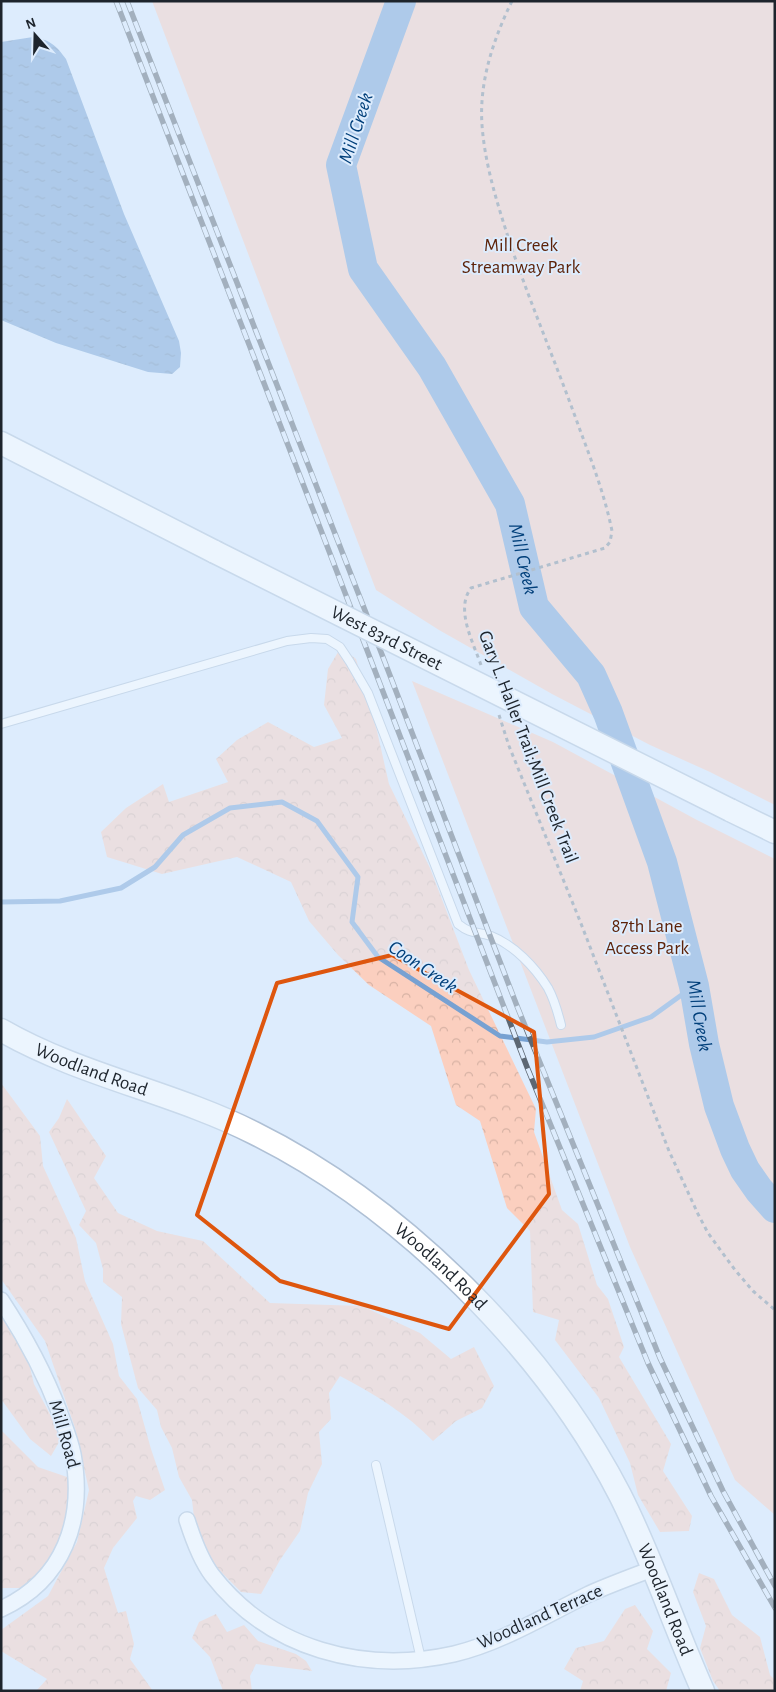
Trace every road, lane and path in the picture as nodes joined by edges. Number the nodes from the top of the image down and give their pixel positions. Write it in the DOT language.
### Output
graph roads {
  1 [pos="512,1"];
  2 [pos="1,442"];
  3 [pos="484,672"];
  4 [pos="496,709"];
  5 [pos="1,724"];
  6 [pos="775,832"];
  7 [pos="561,1025"];
  8 [pos="1,1030"];
  9 [pos="1,1300"];
  10 [pos="775,1310"];
  11 [pos="376,1465"];
  12 [pos="186,1520"];
  13 [pos="652,1568"];
  14 [pos="1,1609"];
  15 [pos="421,1659"];
  16 [pos="703,1691"];
  1 -- 3 [label="path, Gary L. Haller Trail;Mill Creek Trail"];
  2 -- 6 [label="main road, West 83rd Street, bridge"];
  4 -- 10 [label="path, Gary L. Haller Trail;Mill Creek Trail"];
  5 -- 7 [label="lane"];
  8 -- 13 [label="main road, Woodland Road"];
  9 -- 14 [label="street, Mill Road"];
  11 -- 15 [label="lane"];
  12 -- 15 [label="street, Woodland Terrace"];
  13 -- 15 [label="street, Woodland Terrace"];
  13 -- 16 [label="main road, Woodland Road"];
}
